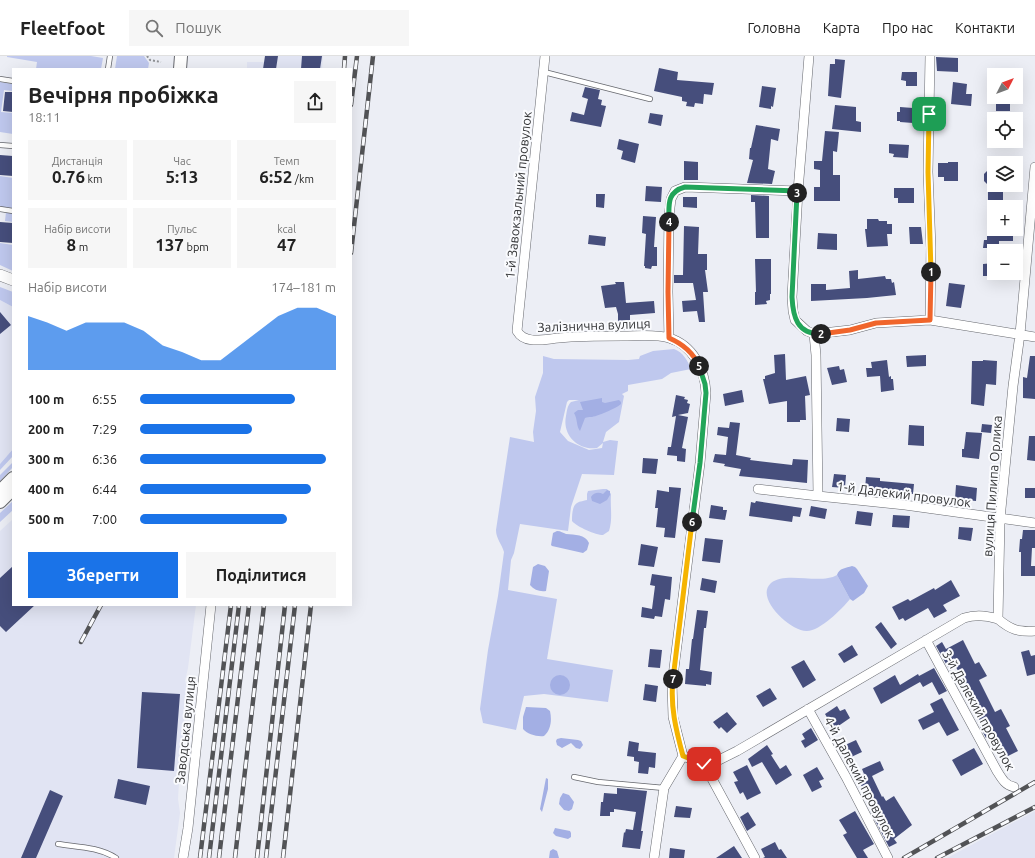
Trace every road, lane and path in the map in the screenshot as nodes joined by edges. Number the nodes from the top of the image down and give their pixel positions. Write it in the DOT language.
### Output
graph roads {
  1 [pos="110,56"];
  2 [pos="147,56"];
  3 [pos="175,56"];
  4 [pos="181,56"];
  5 [pos="545,56"];
  6 [pos="809,56"];
  7 [pos="930,56"];
  8 [pos="161,62"];
  9 [pos="108,68"];
  10 [pos="174,68"];
  11 [pos="180,68"];
  12 [pos="544,72"];
  13 [pos="0,79"];
  14 [pos="12,81"];
  15 [pos="650,99"];
  16 [pos="0,145"];
  17 [pos="12,146"];
  18 [pos="1035,167"];
  19 [pos="798,191"];
  20 [pos="0,209"];
  21 [pos="12,211"];
  22 [pos="0,275"];
  23 [pos="12,280"];
  24 [pos="930,320"];
  25 [pos="814,334"];
  26 [pos="1020,334"];
  27 [pos="520,336"];
  28 [pos="1035,337"];
  29 [pos="669,338"];
  30 [pos="12,479"];
  31 [pos="758,489"];
  32 [pos="12,490"];
  33 [pos="0,491"];
  34 [pos="818,496"];
  35 [pos="0,502"];
  36 [pos="1000,519"];
  37 [pos="1035,523"];
  38 [pos="211,606"];
  39 [pos="998,619"];
  40 [pos="1035,631"];
  41 [pos="926,640"];
  42 [pos="808,709"];
  43 [pos="683,756"];
  44 [pos="704,764"];
  45 [pos="574,777"];
  46 [pos="1014,787"];
  47 [pos="664,788"];
  48 [pos="58,844"];
  49 [pos="116,858"];
  50 [pos="183,858"];
  51 [pos="654,858"];
  52 [pos="755,858"];
  53 [pos="888,858"];
  1 -- 9 [label="lane"];
  2 -- 8 [label="path"];
  3 -- 10 [label="main road"];
  4 -- 11 [label="main road"];
  5 -- 12 [label="street, 1-й Завокзальний провулок"];
  6 -- 19 [label="street"];
  7 -- 24 [label="street"];
  12 -- 15 [label="lane"];
  12 -- 27 [label="street, 1-й Завокзальний провулок"];
  13 -- 14 [label="lane"];
  16 -- 17 [label="lane"];
  18 -- 26 [label="street, вулиця Пилипа Орлика"];
  19 -- 25 [label="street"];
  19 -- 29 [label="street"];
  20 -- 21 [label="lane"];
  22 -- 23 [label="street"];
  24 -- 25 [label="street"];
  24 -- 26 [label="street"];
  25 -- 34 [label="street, 1-й Далекий провулок"];
  26 -- 28 [label="street"];
  26 -- 36 [label="street, вулиця Пилипа Орлика"];
  27 -- 29 [label="street, Залізнична вулиця"];
  29 -- 43 [label="street"];
  30 -- 33 [label="main road"];
  31 -- 34 [label="street, 1-й Далекий провулок"];
  32 -- 35 [label="main road"];
  34 -- 36 [label="street, 1-й Далекий провулок"];
  36 -- 37 [label="street, 1-й Далекий провулок"];
  36 -- 39 [label="street, вулиця Пилипа Орлика"];
  38 -- 50 [label="street, Заводська вулиця"];
  39 -- 40 [label="street"];
  39 -- 41 [label="street"];
  41 -- 42 [label="street"];
  41 -- 46 [label="street, 3-й Далекий провулок"];
  42 -- 44 [label="street"];
  42 -- 53 [label="street, 4-й Далекий провулок"];
  43 -- 44 [label="street"];
  43 -- 47 [label="street"];
  44 -- 52 [label="street"];
  45 -- 47 [label="lane"];
  47 -- 51 [label="street"];
  48 -- 49 [label="lane"];
}
